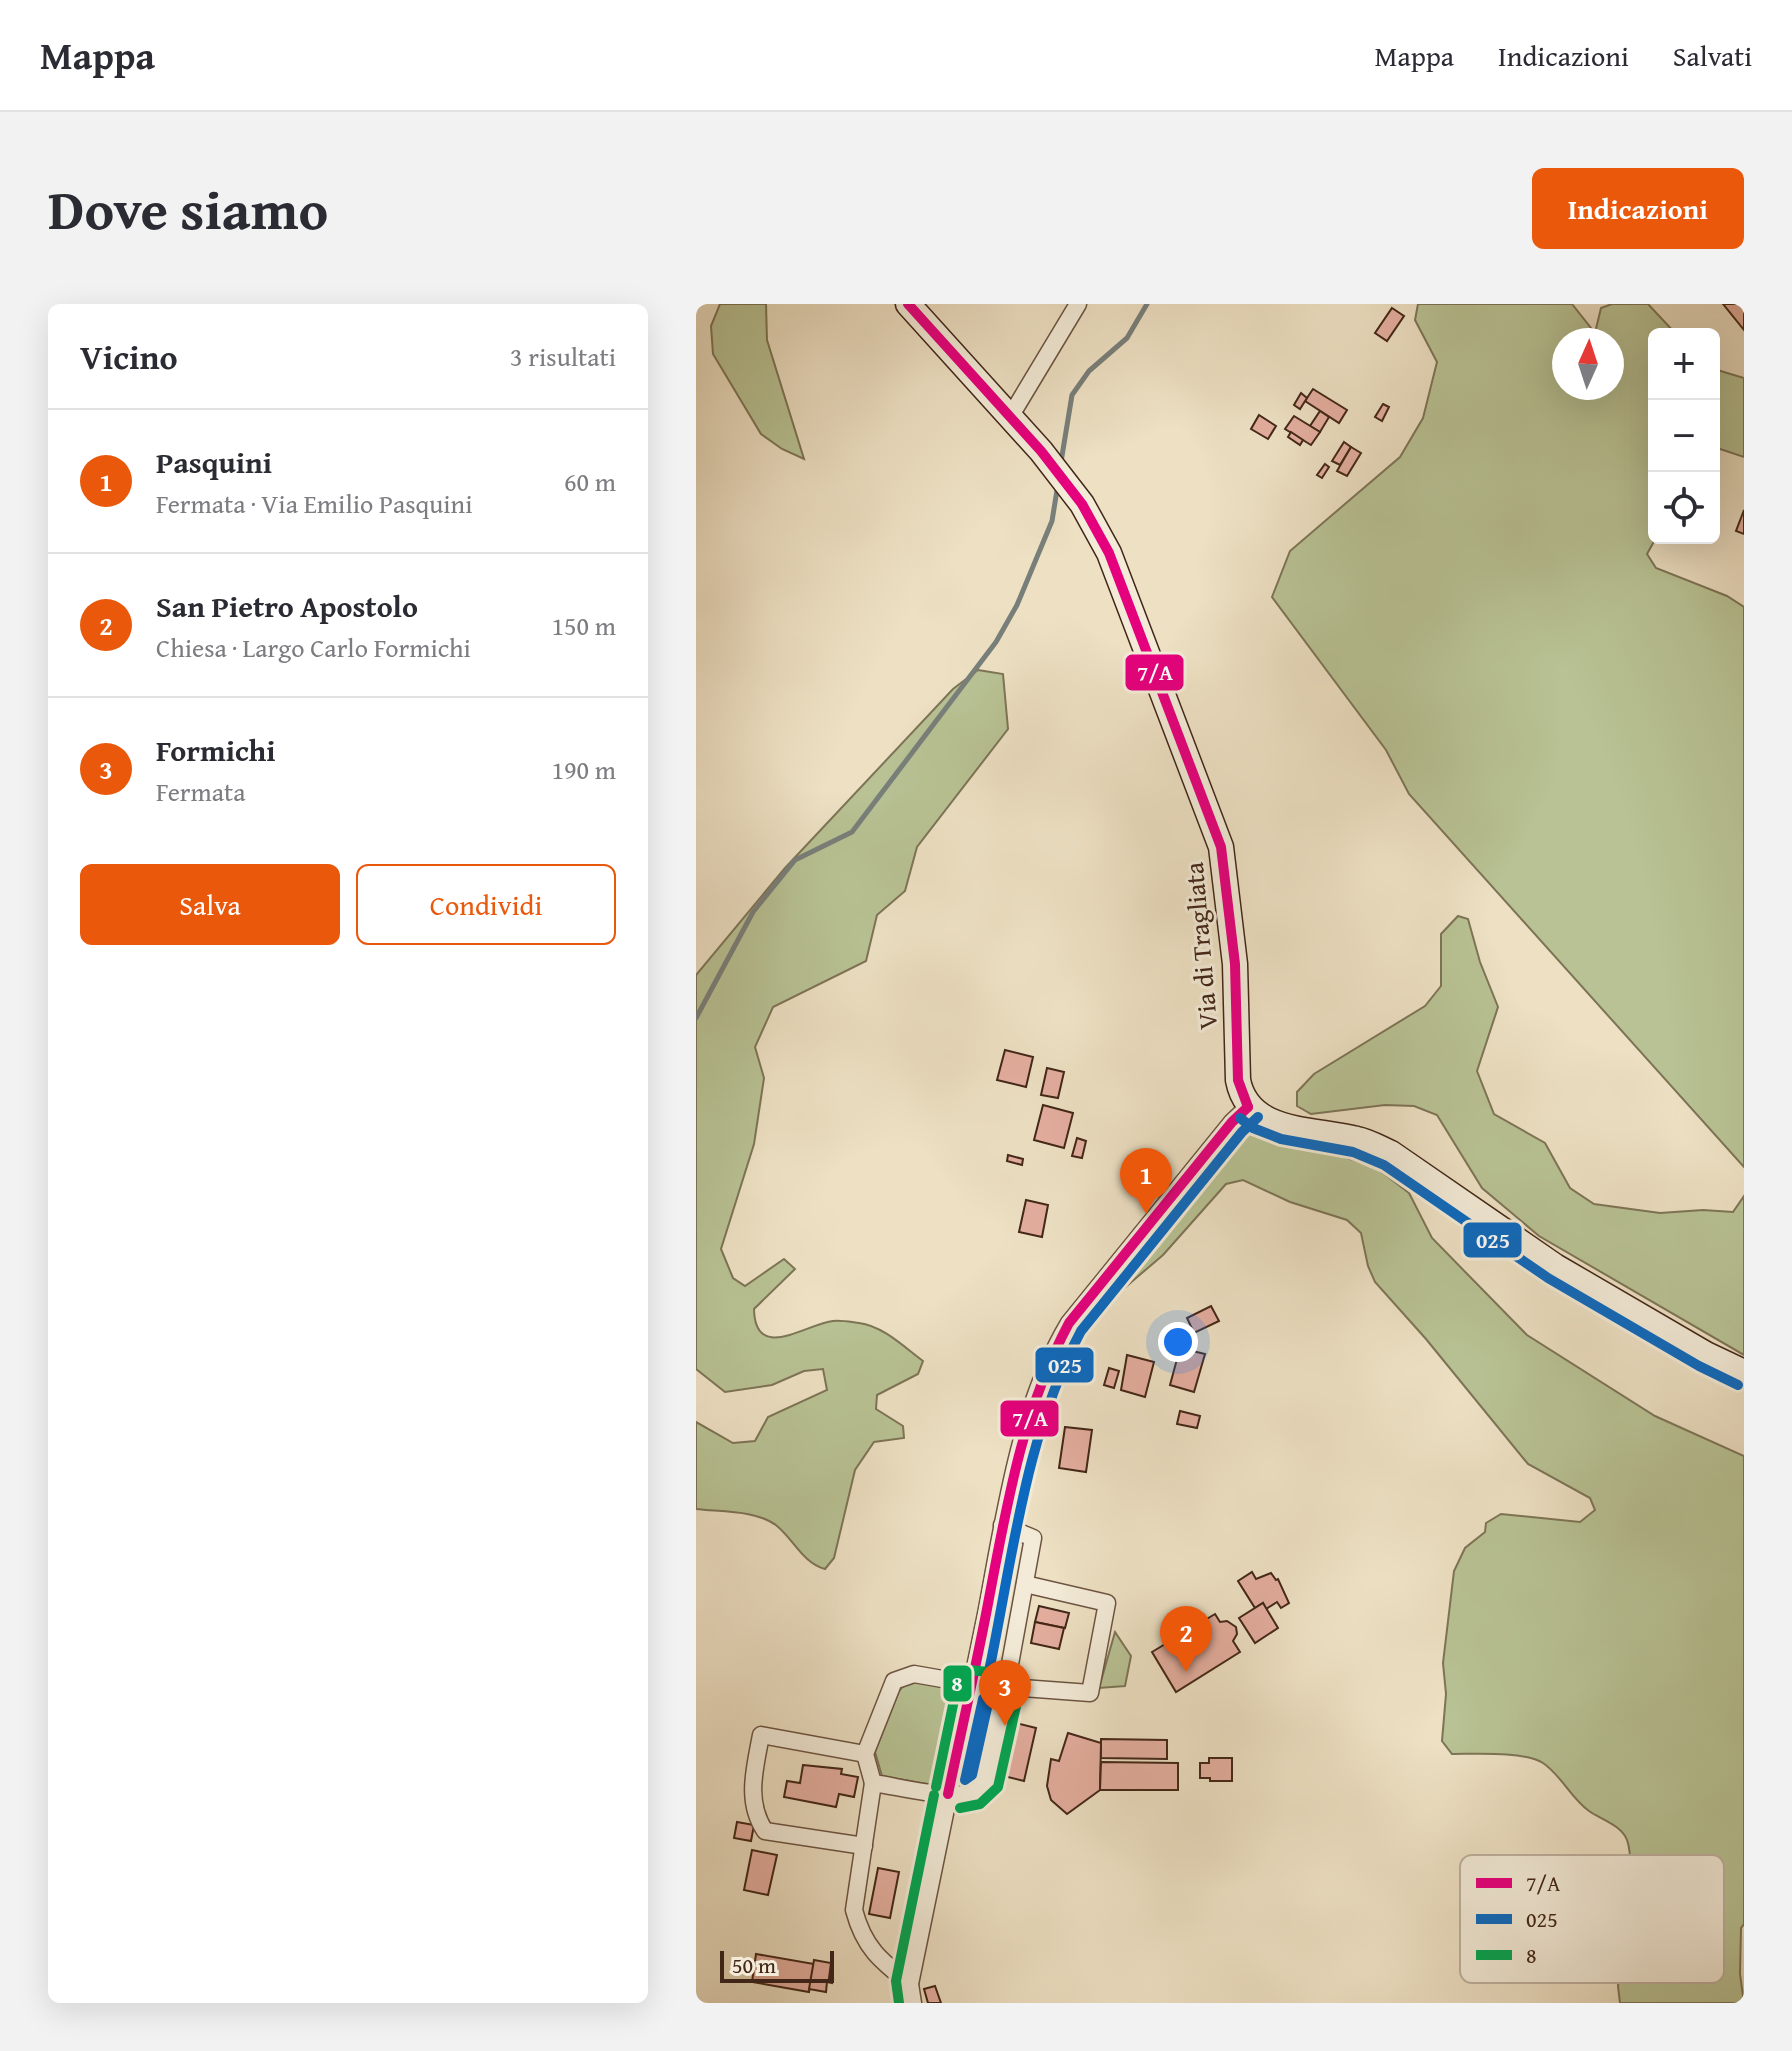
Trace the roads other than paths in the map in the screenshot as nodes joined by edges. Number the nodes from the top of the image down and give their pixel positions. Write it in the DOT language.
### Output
graph roads {
  1 [pos="908,304"];
  2 [pos="1078,304"];
  3 [pos="1010,417"];
  4 [pos="1248,1107"];
  5 [pos="1744,1372"];
  6 [pos="1002,1525"];
  7 [pos="1025,1584"];
  8 [pos="971,1684"];
  9 [pos="1006,1686"];
  10 [pos="865,1754"];
  11 [pos="873,1783"];
  12 [pos="948,1794"];
  13 [pos="864,1846"];
  14 [pos="910,1984"];
  15 [pos="913,2003"];
  1 -- 3 [label="street, Via di Tragliata"];
  2 -- 3 [label="street"];
  3 -- 4 [label="street, Via di Tragliata"];
  4 -- 5 [label="street"];
  4 -- 6 [label="street"];
  6 -- 7 [label="street"];
  6 -- 8 [label="street"];
  7 -- 9 [label="street"];
  7 -- 9 [label="street"];
  8 -- 9 [label="street"];
  8 -- 10 [label="street"];
  8 -- 12 [label="street"];
  9 -- 12 [label="street"];
  10 -- 11 [label="street"];
  10 -- 13 [label="street"];
  11 -- 12 [label="street"];
  11 -- 13 [label="street"];
  12 -- 14 [label="street"];
  13 -- 14 [label="street"];
  14 -- 15 [label="street"];
}
